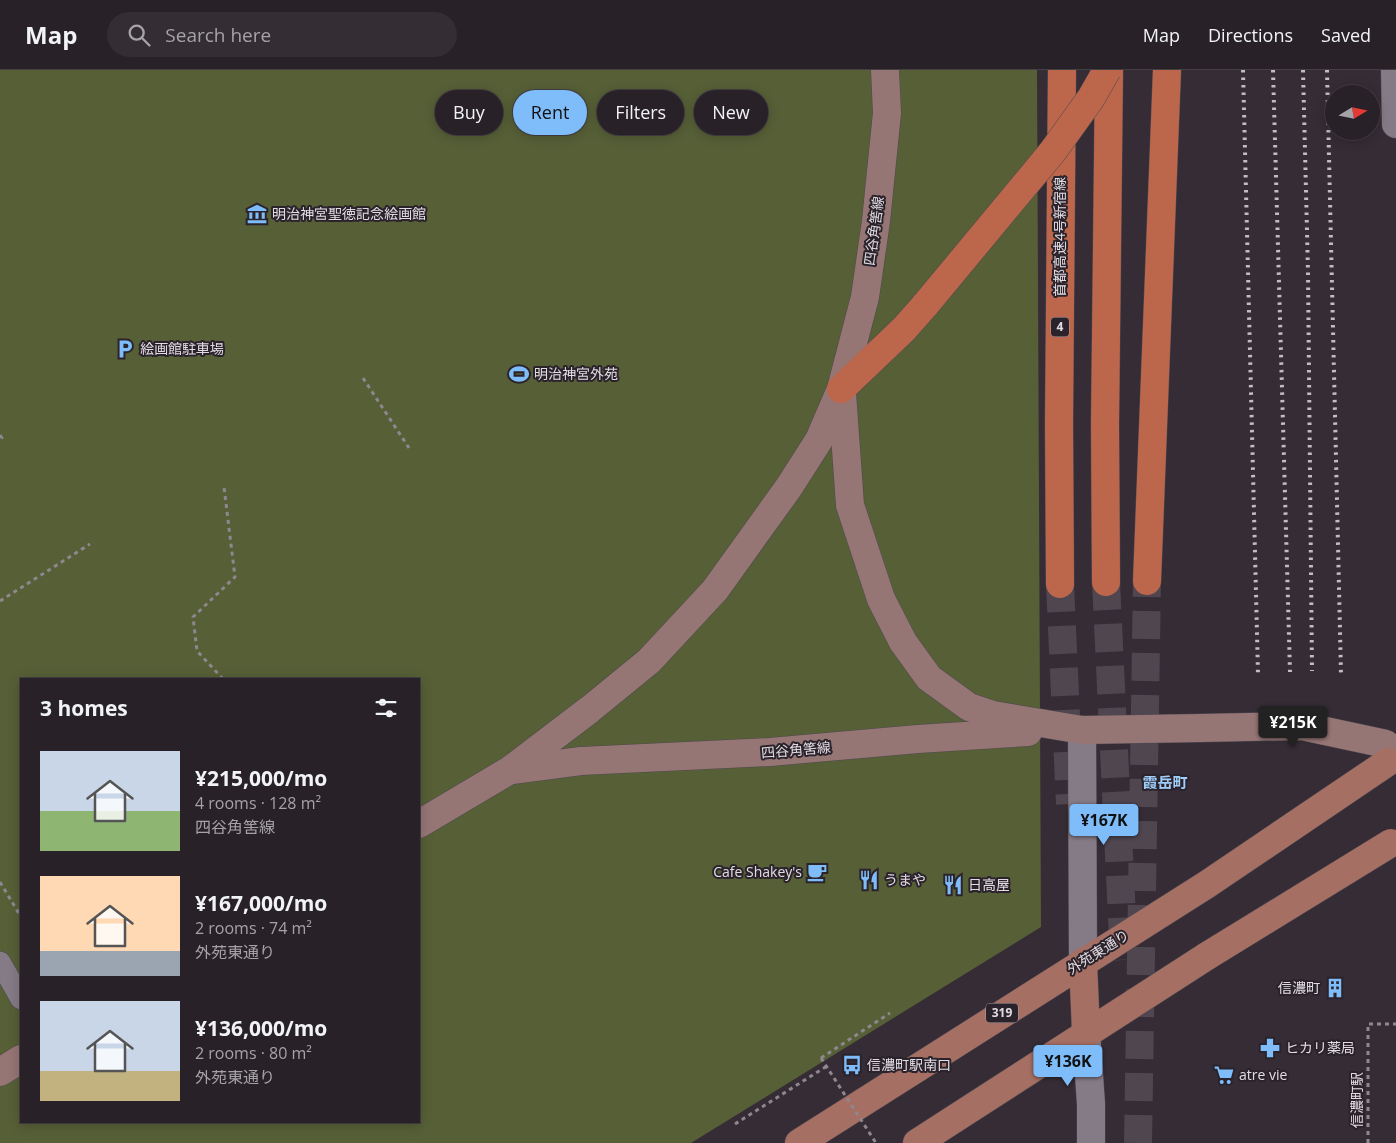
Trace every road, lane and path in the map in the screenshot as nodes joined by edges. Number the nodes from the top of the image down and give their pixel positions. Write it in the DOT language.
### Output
graph roads {
  1 [pos="885,70"];
  2 [pos="1062,70"];
  3 [pos="1108,70"];
  4 [pos="1167,70"];
  5 [pos="1395,70"];
  6 [pos="1396,124"];
  7 [pos="363,378"];
  8 [pos="841,389"];
  9 [pos="0,435"];
  10 [pos="0,439"];
  11 [pos="409,448"];
  12 [pos="224,487"];
  13 [pos="90,544"];
  14 [pos="1147,581"];
  15 [pos="1106,582"];
  16 [pos="1060,584"];
  17 [pos="0,601"];
  18 [pos="222,678"];
  19 [pos="1082,730"];
  20 [pos="1392,753"];
  21 [pos="510,770"];
  22 [pos="420,823"];
  23 [pos="1394,842"];
  24 [pos="0,882"];
  25 [pos="20,915"];
  26 [pos="0,962"];
  27 [pos="1083,962"];
  28 [pos="20,997"];
  29 [pos="890,1013"];
  30 [pos="1396,1024"];
  31 [pos="1086,1032"];
  32 [pos="20,1059"];
  33 [pos="827,1066"];
  34 [pos="0,1072"];
  35 [pos="735,1124"];
  36 [pos="799,1143"];
  37 [pos="876,1143"];
  38 [pos="916,1143"];
  39 [pos="1091,1143"];
  40 [pos="1368,1143"];
  1 -- 8 [label="main road, 四谷角筈線"];
  2 -- 16 [label="highway, 首都高速4号新宿線 / 4"];
  3 -- 8 [label="highway, bridge"];
  3 -- 15 [label="highway"];
  4 -- 14 [label="highway"];
  5 -- 6 [label="street"];
  7 -- 11 [label="path"];
  8 -- 19 [label="main road, 四谷角筈線"];
  8 -- 21 [label="main road, 四谷角筈線"];
  9 -- 10 [label="path"];
  12 -- 18 [label="path"];
  13 -- 17 [label="path"];
  19 -- 20 [label="main road, 四谷角筈線, bridge"];
  19 -- 21 [label="main road, 四谷角筈線"];
  19 -- 27 [label="street"];
  20 -- 27 [label="main road, 外苑東通り / 319, bridge"];
  21 -- 22 [label="main road, 四谷角筈線"];
  23 -- 31 [label="main road, bridge"];
  24 -- 25 [label="path"];
  26 -- 28 [label="lane"];
  27 -- 31 [label="main road"];
  27 -- 36 [label="main road, 外苑東通り / 319"];
  29 -- 33 [label="path, bridge"];
  30 -- 40 [label="path, 信濃町駅"];
  31 -- 38 [label="main road"];
  31 -- 39 [label="street"];
  32 -- 34 [label="main road"];
  33 -- 35 [label="path"];
  33 -- 37 [label="path, bridge"];
}
